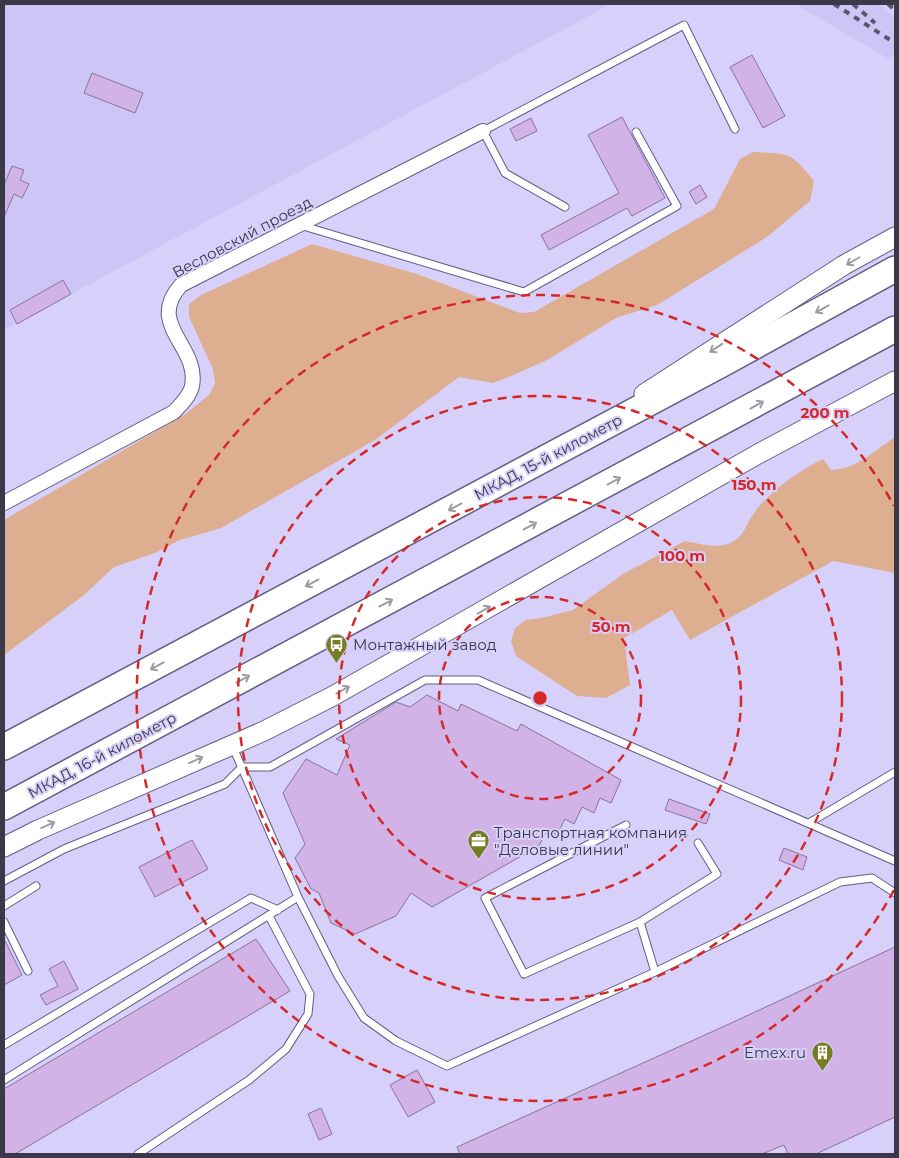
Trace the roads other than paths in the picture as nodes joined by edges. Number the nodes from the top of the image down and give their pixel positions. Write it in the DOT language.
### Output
graph roads {
  1 [pos="735,129"];
  2 [pos="483,130"];
  3 [pos="636,132"];
  4 [pos="565,208"];
  5 [pos="298,224"];
  6 [pos="895,236"];
  7 [pos="895,269"];
  8 [pos="895,329"];
  9 [pos="895,381"];
  10 [pos="544,459"];
  11 [pos="4,503"];
  12 [pos="232,745"];
  13 [pos="4,747"];
  14 [pos="242,767"];
  15 [pos="895,772"];
  16 [pos="4,807"];
  17 [pos="809,823"];
  18 [pos="626,825"];
  19 [pos="698,843"];
  20 [pos="4,847"];
  21 [pos="895,861"];
  22 [pos="4,880"];
  23 [pos="36,886"];
  24 [pos="895,893"];
  25 [pos="298,897"];
  26 [pos="4,906"];
  27 [pos="278,910"];
  28 [pos="269,916"];
  29 [pos="4,922"];
  30 [pos="640,922"];
  31 [pos="28,971"];
  32 [pos="655,972"];
  33 [pos="4,1045"];
  34 [pos="4,1080"];
  35 [pos="138,1154"];
  1 -- 2 [label="lane"];
  2 -- 4 [label="lane"];
  2 -- 5 [label="street, Весловский проезд"];
  3 -- 5 [label="lane"];
  5 -- 11 [label="street, Весловский проезд"];
  6 -- 10 [label="main road, one-way"];
  7 -- 10 [label="highway, МКАД, 15-й километр, one-way"];
  16 -- 8 [label="highway, МКАД, 16-й километр, one-way"];
  12 -- 9 [label="main road, one-way"];
  10 -- 13 [label="highway, МКАД, 15-й километр, one-way"];
  12 -- 14 [label="lane"];
  20 -- 12 [label="main road, one-way"];
  14 -- 17 [label="lane"];
  14 -- 22 [label="lane"];
  14 -- 25 [label="lane"];
  15 -- 17 [label="lane"];
  17 -- 21 [label="lane"];
  18 -- 30 [label="lane"];
  19 -- 30 [label="lane"];
  23 -- 26 [label="lane"];
  24 -- 32 [label="lane"];
  25 -- 27 [label="lane"];
  25 -- 32 [label="lane"];
  27 -- 28 [label="lane"];
  27 -- 33 [label="lane"];
  28 -- 34 [label="lane"];
  28 -- 35 [label="lane"];
  29 -- 31 [label="lane"];
  30 -- 32 [label="lane"];
}
